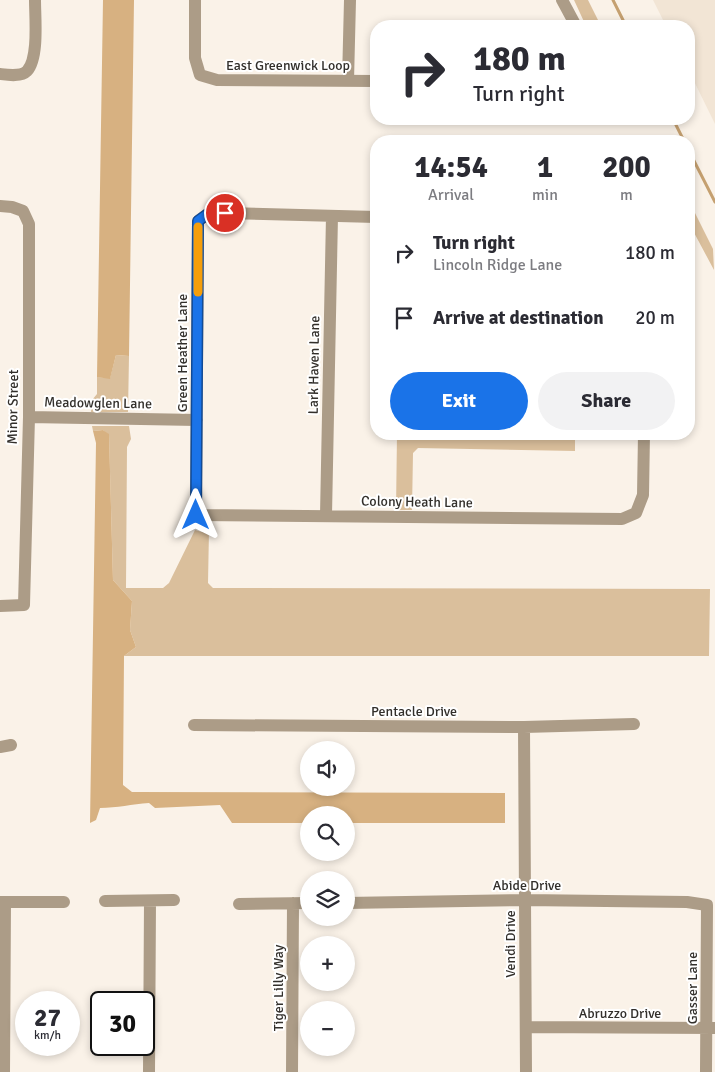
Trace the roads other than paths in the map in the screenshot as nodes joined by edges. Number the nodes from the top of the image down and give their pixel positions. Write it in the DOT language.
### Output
graph roads {
  1 [pos="35,0"];
  2 [pos="196,0"];
  3 [pos="350,0"];
  4 [pos="562,0"];
  5 [pos="573,20"];
  6 [pos="0,74"];
  7 [pos="348,81"];
  8 [pos="370,81"];
  9 [pos="0,206"];
  10 [pos="332,216"];
  11 [pos="370,217"];
  12 [pos="29,417"];
  13 [pos="197,420"];
  14 [pos="644,440"];
  15 [pos="196,515"];
  16 [pos="326,515"];
  17 [pos="0,606"];
  18 [pos="634,724"];
  19 [pos="194,725"];
  20 [pos="524,727"];
  21 [pos="150,900"];
  22 [pos="174,900"];
  23 [pos="525,900"];
  24 [pos="105,901"];
  25 [pos="2,902"];
  26 [pos="64,902"];
  27 [pos="355,902"];
  28 [pos="293,903"];
  29 [pos="300,903"];
  30 [pos="239,904"];
  31 [pos="707,905"];
  32 [pos="526,1027"];
  33 [pos="711,1028"];
  34 [pos="4,1072"];
  35 [pos="149,1072"];
  36 [pos="292,1072"];
  37 [pos="526,1072"];
  38 [pos="706,1072"];
  1 -- 6 [label="street"];
  2 -- 7 [label="street, East Greenwick Loop"];
  3 -- 7 [label="street"];
  4 -- 5 [label="street"];
  7 -- 8 [label="street, East Greenwick Loop"];
  9 -- 12 [label="street, Minor Street"];
  10 -- 11 [label="street"];
  10 -- 13 [label="street, Green Heather Lane"];
  10 -- 16 [label="street, Lark Haven Lane"];
  12 -- 13 [label="street, Meadowglen Lane"];
  12 -- 17 [label="street, Minor Street"];
  13 -- 15 [label="street, Green Heather Lane"];
  14 -- 16 [label="street, Colony Heath Lane"];
  15 -- 16 [label="street, Colony Heath Lane"];
  18 -- 20 [label="street, Pentacle Drive"];
  19 -- 20 [label="street, Pentacle Drive"];
  20 -- 23 [label="street, Vendi Drive"];
  21 -- 22 [label="street"];
  21 -- 24 [label="street"];
  21 -- 35 [label="street"];
  23 -- 27 [label="street, Abide Drive"];
  23 -- 31 [label="street, Abide Drive"];
  23 -- 32 [label="street, Vendi Drive"];
  25 -- 26 [label="street"];
  25 -- 34 [label="street"];
  28 -- 29 [label="street"];
  28 -- 30 [label="street"];
  28 -- 36 [label="street, Tiger Lilly Way"];
  31 -- 33 [label="street, Gasser Lane"];
  32 -- 33 [label="street, Abruzzo Drive"];
  32 -- 37 [label="street, Vendi Drive"];
  33 -- 38 [label="street, Gasser Lane"];
}
